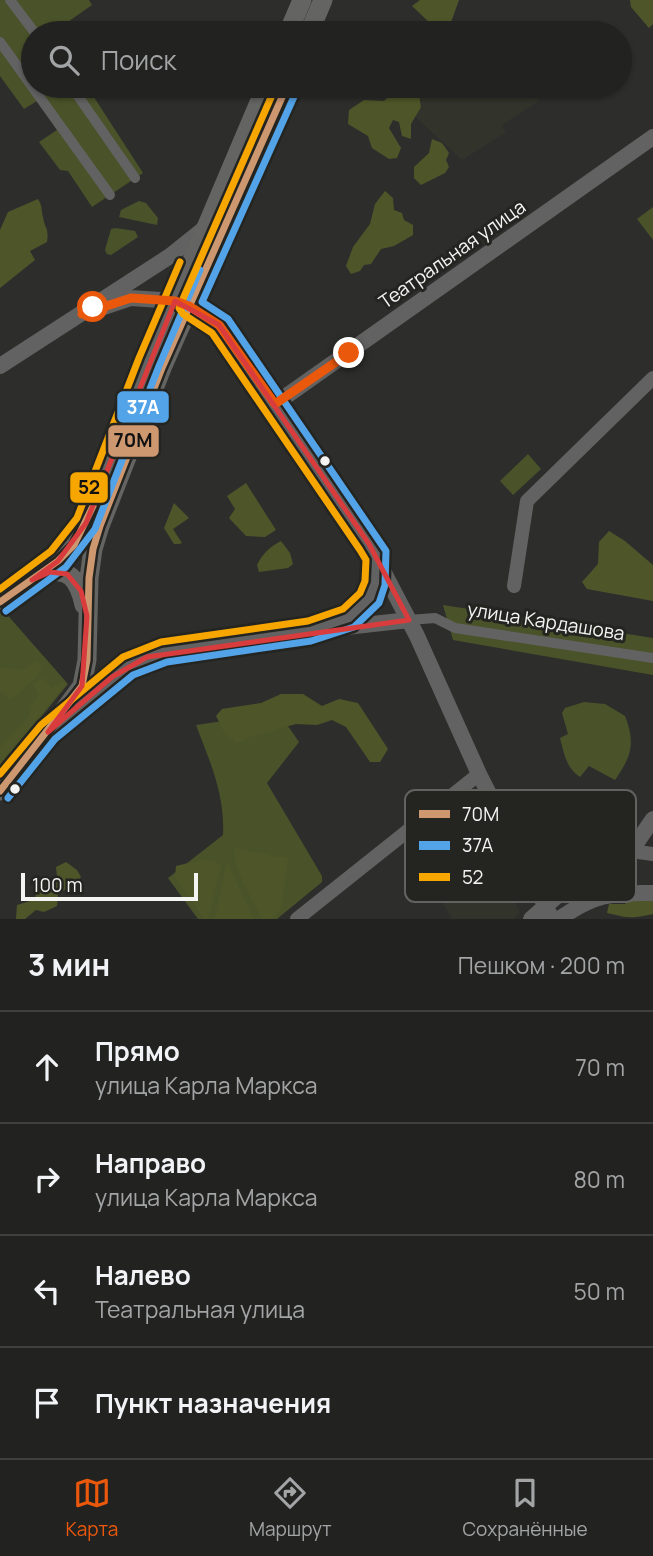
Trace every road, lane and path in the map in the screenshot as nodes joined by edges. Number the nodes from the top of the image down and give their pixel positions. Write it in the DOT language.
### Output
graph roads {
  1 [pos="10,0"];
  2 [pos="302,0"];
  3 [pos="323,0"];
  4 [pos="26,21"];
  5 [pos="293,21"];
  6 [pos="314,21"];
  7 [pos="0,42"];
  8 [pos="21,71"];
  9 [pos="40,98"];
  10 [pos="79,98"];
  11 [pos="261,98"];
  12 [pos="281,98"];
  13 [pos="653,137"];
  14 [pos="135,178"];
  15 [pos="110,195"];
  16 [pos="205,229"];
  17 [pos="182,303"];
  18 [pos="82,314"];
  19 [pos="0,366"];
  20 [pos="653,379"];
  21 [pos="275,404"];
  22 [pos="83,547"];
  23 [pos="377,557"];
  24 [pos="32,580"];
  25 [pos="514,586"];
  26 [pos="0,602"];
  27 [pos="87,616"];
  28 [pos="409,620"];
  29 [pos="310,631"];
  30 [pos="653,658"];
  31 [pos="48,732"];
  32 [pos="479,774"];
  33 [pos="459,790"];
  34 [pos="487,790"];
  35 [pos="0,791"];
  36 [pos="653,819"];
  37 [pos="405,833"];
  38 [pos="636,844"];
  39 [pos="566,902"];
  40 [pos="584,902"];
  41 [pos="551,913"];
  42 [pos="297,919"];
  43 [pos="531,919"];
  1 -- 4 [label="street"];
  2 -- 5 [label="main road"];
  3 -- 6 [label="main road"];
  7 -- 8 [label="street"];
  9 -- 15 [label="street"];
  10 -- 14 [label="street"];
  11 -- 16 [label="main road"];
  12 -- 17 [label="main road"];
  13 -- 21 [label="street, Театральная улица"];
  16 -- 17 [label="main road"];
  16 -- 18 [label="street"];
  17 -- 18 [label="street"];
  17 -- 21 [label="street"];
  17 -- 22 [label="main road"];
  18 -- 19 [label="street"];
  20 -- 25 [label="street"];
  21 -- 23 [label="street"];
  22 -- 24 [label="main road"];
  22 -- 27 [label="main road"];
  23 -- 28 [label="street"];
  23 -- 29 [label="street, улица Кардашова"];
  24 -- 26 [label="main road"];
  24 -- 27 [label="main road"];
  27 -- 31 [label="main road"];
  28 -- 29 [label="street, улица Кардашова"];
  28 -- 30 [label="street, улица Кардашова"];
  28 -- 32 [label="street"];
  29 -- 31 [label="street, улица Кардашова"];
  31 -- 35 [label="main road"];
  32 -- 33 [label="street"];
  32 -- 34 [label="street"];
  36 -- 38 [label="street"];
  37 -- 42 [label="street"];
  39 -- 41 [label="street"];
  40 -- 41 [label="street"];
  41 -- 43 [label="street"];
}
